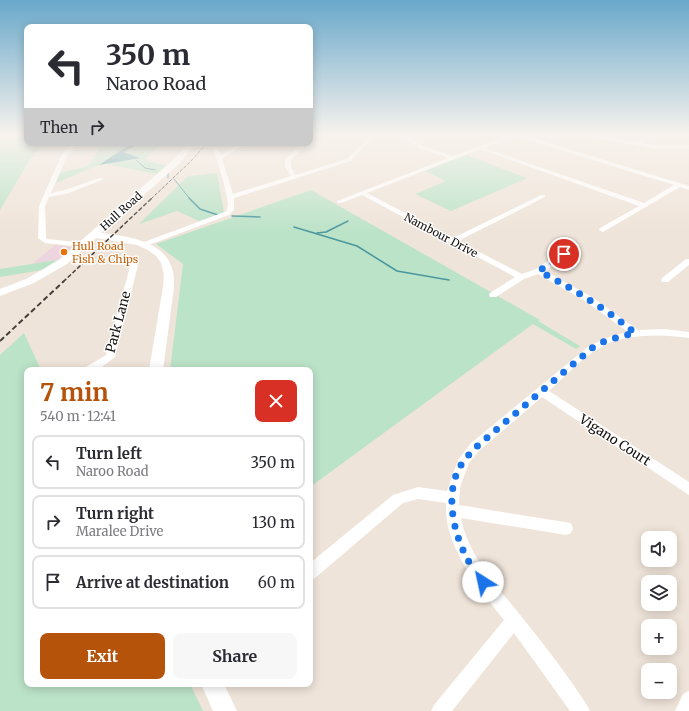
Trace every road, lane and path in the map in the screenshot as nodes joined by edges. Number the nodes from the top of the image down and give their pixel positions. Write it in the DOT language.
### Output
graph roads {
  1 [pos="59,167"];
  2 [pos="170,167"];
  3 [pos="221,167"];
  4 [pos="289,167"];
  5 [pos="324,167"];
  6 [pos="430,167"];
  7 [pos="536,167"];
  8 [pos="622,167"];
  9 [pos="294,177"];
  10 [pos="101,179"];
  11 [pos="679,185"];
  12 [pos="689,188"];
  13 [pos="362,194"];
  14 [pos="46,196"];
  15 [pos="543,196"];
  16 [pos="230,197"];
  17 [pos="339,202"];
  18 [pos="644,205"];
  19 [pos="603,230"];
  20 [pos="94,235"];
  21 [pos="452,241"];
  22 [pos="143,244"];
  23 [pos="83,245"];
  24 [pos="576,246"];
  25 [pos="689,261"];
  26 [pos="134,265"];
  27 [pos="539,271"];
  28 [pos="521,277"];
  29 [pos="664,280"];
  30 [pos="0,293"];
  31 [pos="493,296"];
  32 [pos="635,333"];
  33 [pos="689,335"];
  34 [pos="95,367"];
  35 [pos="156,367"];
  36 [pos="541,391"];
  37 [pos="689,489"];
  38 [pos="451,504"];
  39 [pos="566,528"];
  40 [pos="313,570"];
  41 [pos="514,620"];
  42 [pos="213,687"];
  43 [pos="689,700"];
  44 [pos="225,711"];
  45 [pos="440,711"];
  46 [pos="581,711"];
  47 [pos="684,711"];
  1 -- 14 [label="street"];
  2 -- 20 [label="main road, Hull Road"];
  3 -- 16 [label="street"];
  4 -- 9 [label="street"];
  5 -- 9 [label="street"];
  6 -- 13 [label="street"];
  7 -- 18 [label="street"];
  8 -- 11 [label="street"];
  9 -- 16 [label="street"];
  10 -- 14 [label="street"];
  11 -- 12 [label="street"];
  11 -- 18 [label="street"];
  13 -- 17 [label="street"];
  13 -- 21 [label="street, Nambour Drive"];
  14 -- 23 [label="street"];
  15 -- 21 [label="street"];
  16 -- 22 [label="street"];
  18 -- 19 [label="street"];
  20 -- 22 [label="main road"];
  20 -- 23 [label="main road, Hull Road"];
  21 -- 28 [label="street, Nambour Drive"];
  22 -- 35 [label="main road"];
  23 -- 30 [label="main road, Hull Road"];
  24 -- 27 [label="street"];
  25 -- 29 [label="street"];
  26 -- 34 [label="street, Park Lane"];
  27 -- 28 [label="street"];
  27 -- 32 [label="street"];
  28 -- 31 [label="street"];
  32 -- 33 [label="street"];
  32 -- 36 [label="street"];
  36 -- 37 [label="street, Vigano Court"];
  36 -- 38 [label="street"];
  38 -- 39 [label="street"];
  38 -- 40 [label="street"];
  38 -- 41 [label="street"];
  41 -- 45 [label="street"];
  41 -- 46 [label="street"];
  42 -- 44 [label="main road"];
  43 -- 47 [label="street"];
}
